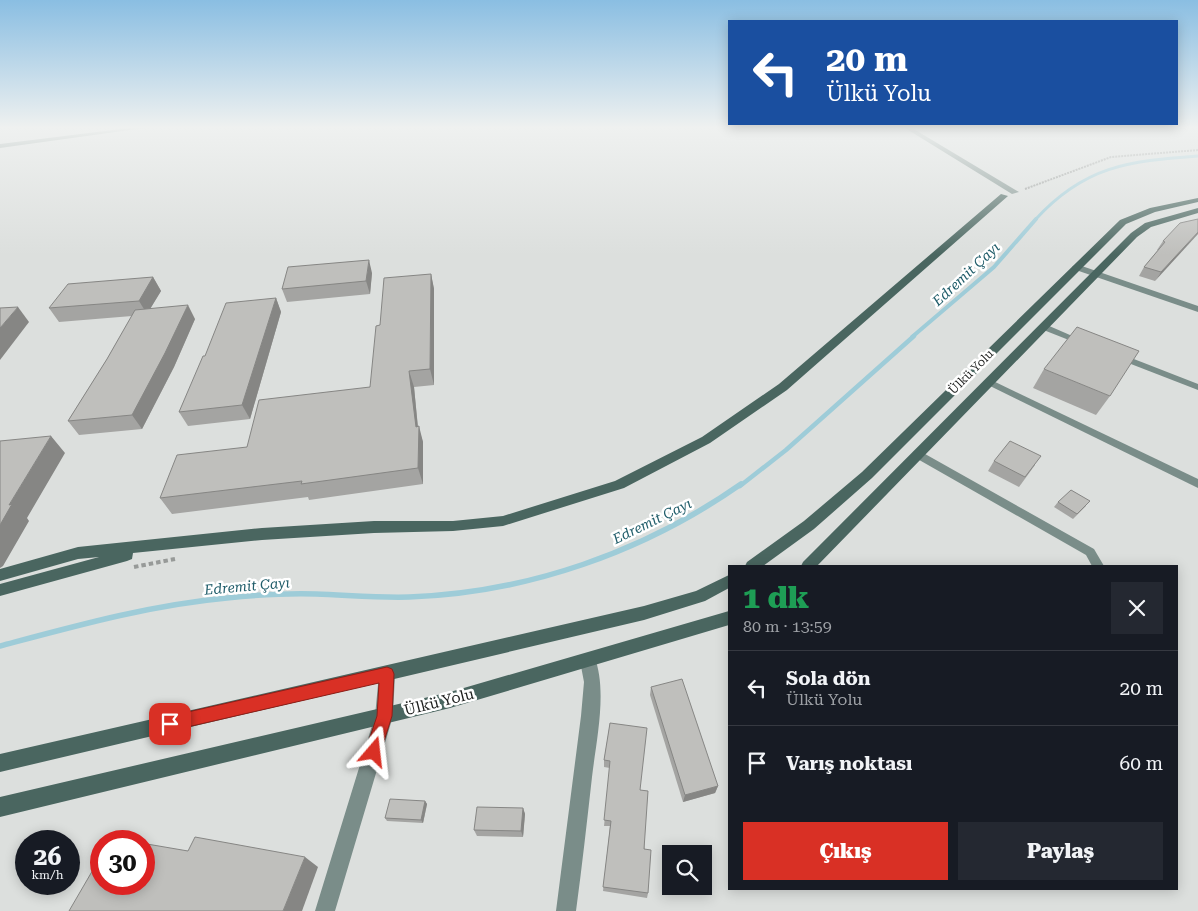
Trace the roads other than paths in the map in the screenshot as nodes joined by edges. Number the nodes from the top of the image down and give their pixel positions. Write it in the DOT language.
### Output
graph roads {
  1 [pos="973,171"];
  2 [pos="1009,194"];
  3 [pos="1198,200"];
  4 [pos="1198,210"];
  5 [pos="1076,267"];
  6 [pos="1096,274"];
  7 [pos="1198,310"];
  8 [pos="1044,326"];
  9 [pos="1088,344"];
  10 [pos="1115,354"];
  11 [pos="989,382"];
  12 [pos="1198,387"];
  13 [pos="918,454"];
  14 [pos="1198,484"];
  15 [pos="153,547"];
  16 [pos="753,565"];
  17 [pos="809,565"];
  18 [pos="1097,565"];
  19 [pos="0,574"];
  20 [pos="728,582"];
  21 [pos="0,590"];
  22 [pos="728,618"];
  23 [pos="588,661"];
  24 [pos="387,674"];
  25 [pos="384,716"];
  26 [pos="0,763"];
  27 [pos="0,807"];
  28 [pos="325,911"];
  29 [pos="566,911"];
  1 -- 2 [label="street"];
  2 -- 15 [label="main road"];
  3 -- 5 [label="main road, Ülkü Yolu"];
  4 -- 6 [label="main road, Ülkü Yolu"];
  5 -- 6 [label="street"];
  5 -- 16 [label="main road, Ülkü Yolu"];
  6 -- 7 [label="street"];
  6 -- 8 [label="main road, Ülkü Yolu"];
  8 -- 9 [label="lane"];
  8 -- 11 [label="main road, Ülkü Yolu"];
  10 -- 12 [label="lane"];
  11 -- 13 [label="main road, Ülkü Yolu"];
  11 -- 14 [label="lane"];
  13 -- 17 [label="main road, Ülkü Yolu"];
  13 -- 18 [label="lane"];
  15 -- 19 [label="main road"];
  15 -- 21 [label="main road"];
  20 -- 24 [label="main road"];
  22 -- 23 [label="main road, Ülkü Yolu"];
  23 -- 25 [label="main road, Ülkü Yolu"];
  23 -- 29 [label="street"];
  24 -- 25 [label="street"];
  24 -- 26 [label="main road"];
  25 -- 27 [label="main road, Ülkü Yolu"];
  25 -- 28 [label="street"];
}
